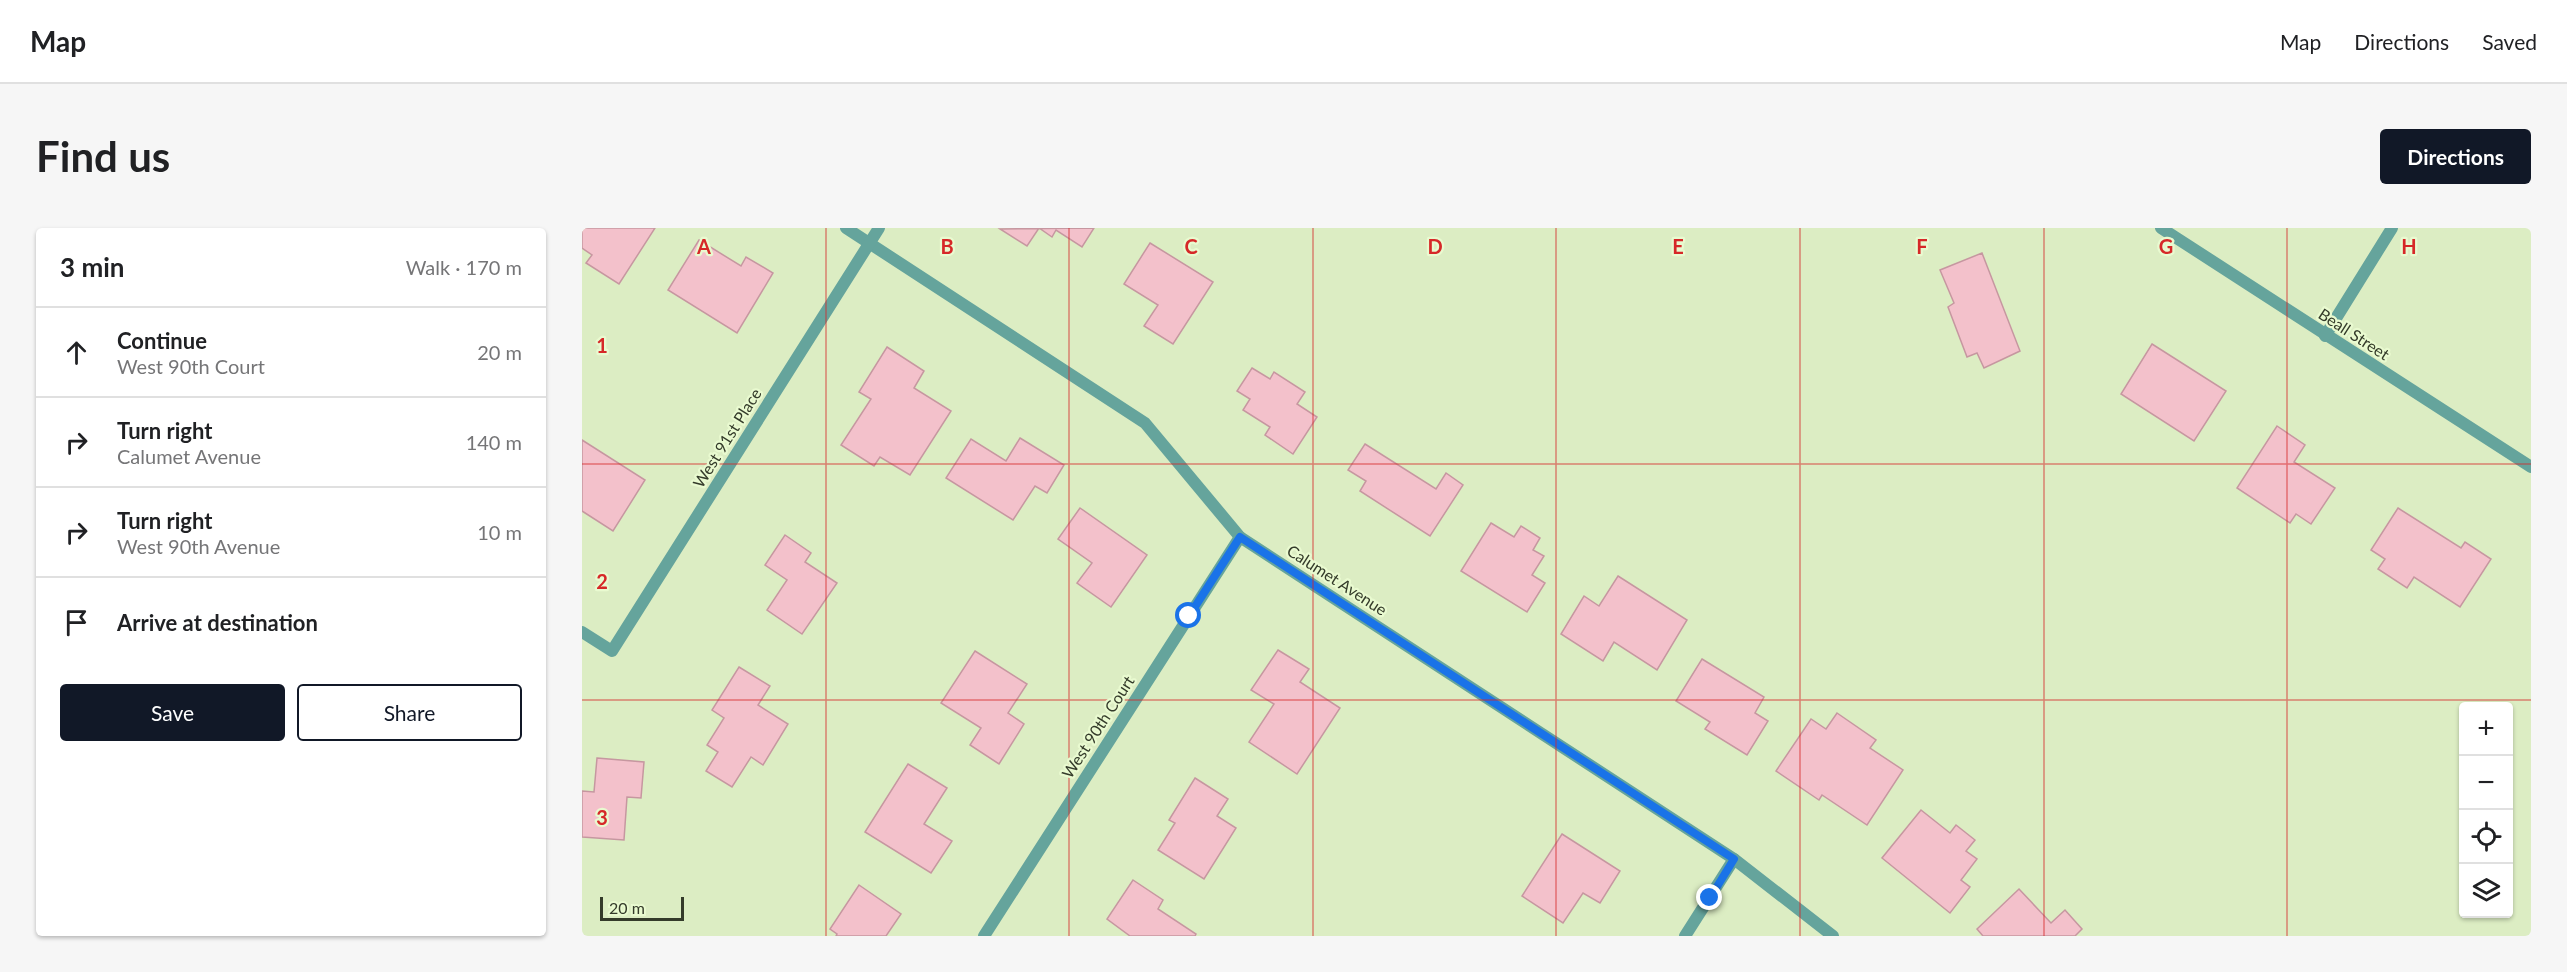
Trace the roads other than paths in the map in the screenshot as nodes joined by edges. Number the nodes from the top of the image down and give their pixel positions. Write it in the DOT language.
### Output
graph roads {
  1 [pos="846,228"];
  2 [pos="879,228"];
  3 [pos="2161,228"];
  4 [pos="2392,228"];
  5 [pos="870,243"];
  6 [pos="2325,336"];
  7 [pos="2531,467"];
  8 [pos="1240,537"];
  9 [pos="582,632"];
  10 [pos="1734,859"];
  11 [pos="984,936"];
  12 [pos="1685,936"];
  13 [pos="1833,936"];
  1 -- 5 [label="street, Calumet Avenue"];
  2 -- 5 [label="street, West 91st Place"];
  3 -- 6 [label="street, Beall Street"];
  4 -- 6 [label="street"];
  5 -- 8 [label="street, Calumet Avenue"];
  5 -- 9 [label="street, West 91st Place"];
  6 -- 7 [label="street, Beall Street"];
  8 -- 10 [label="street, Calumet Avenue"];
  8 -- 11 [label="street, West 90th Court"];
  10 -- 12 [label="street"];
  10 -- 13 [label="street, Calumet Avenue"];
}
